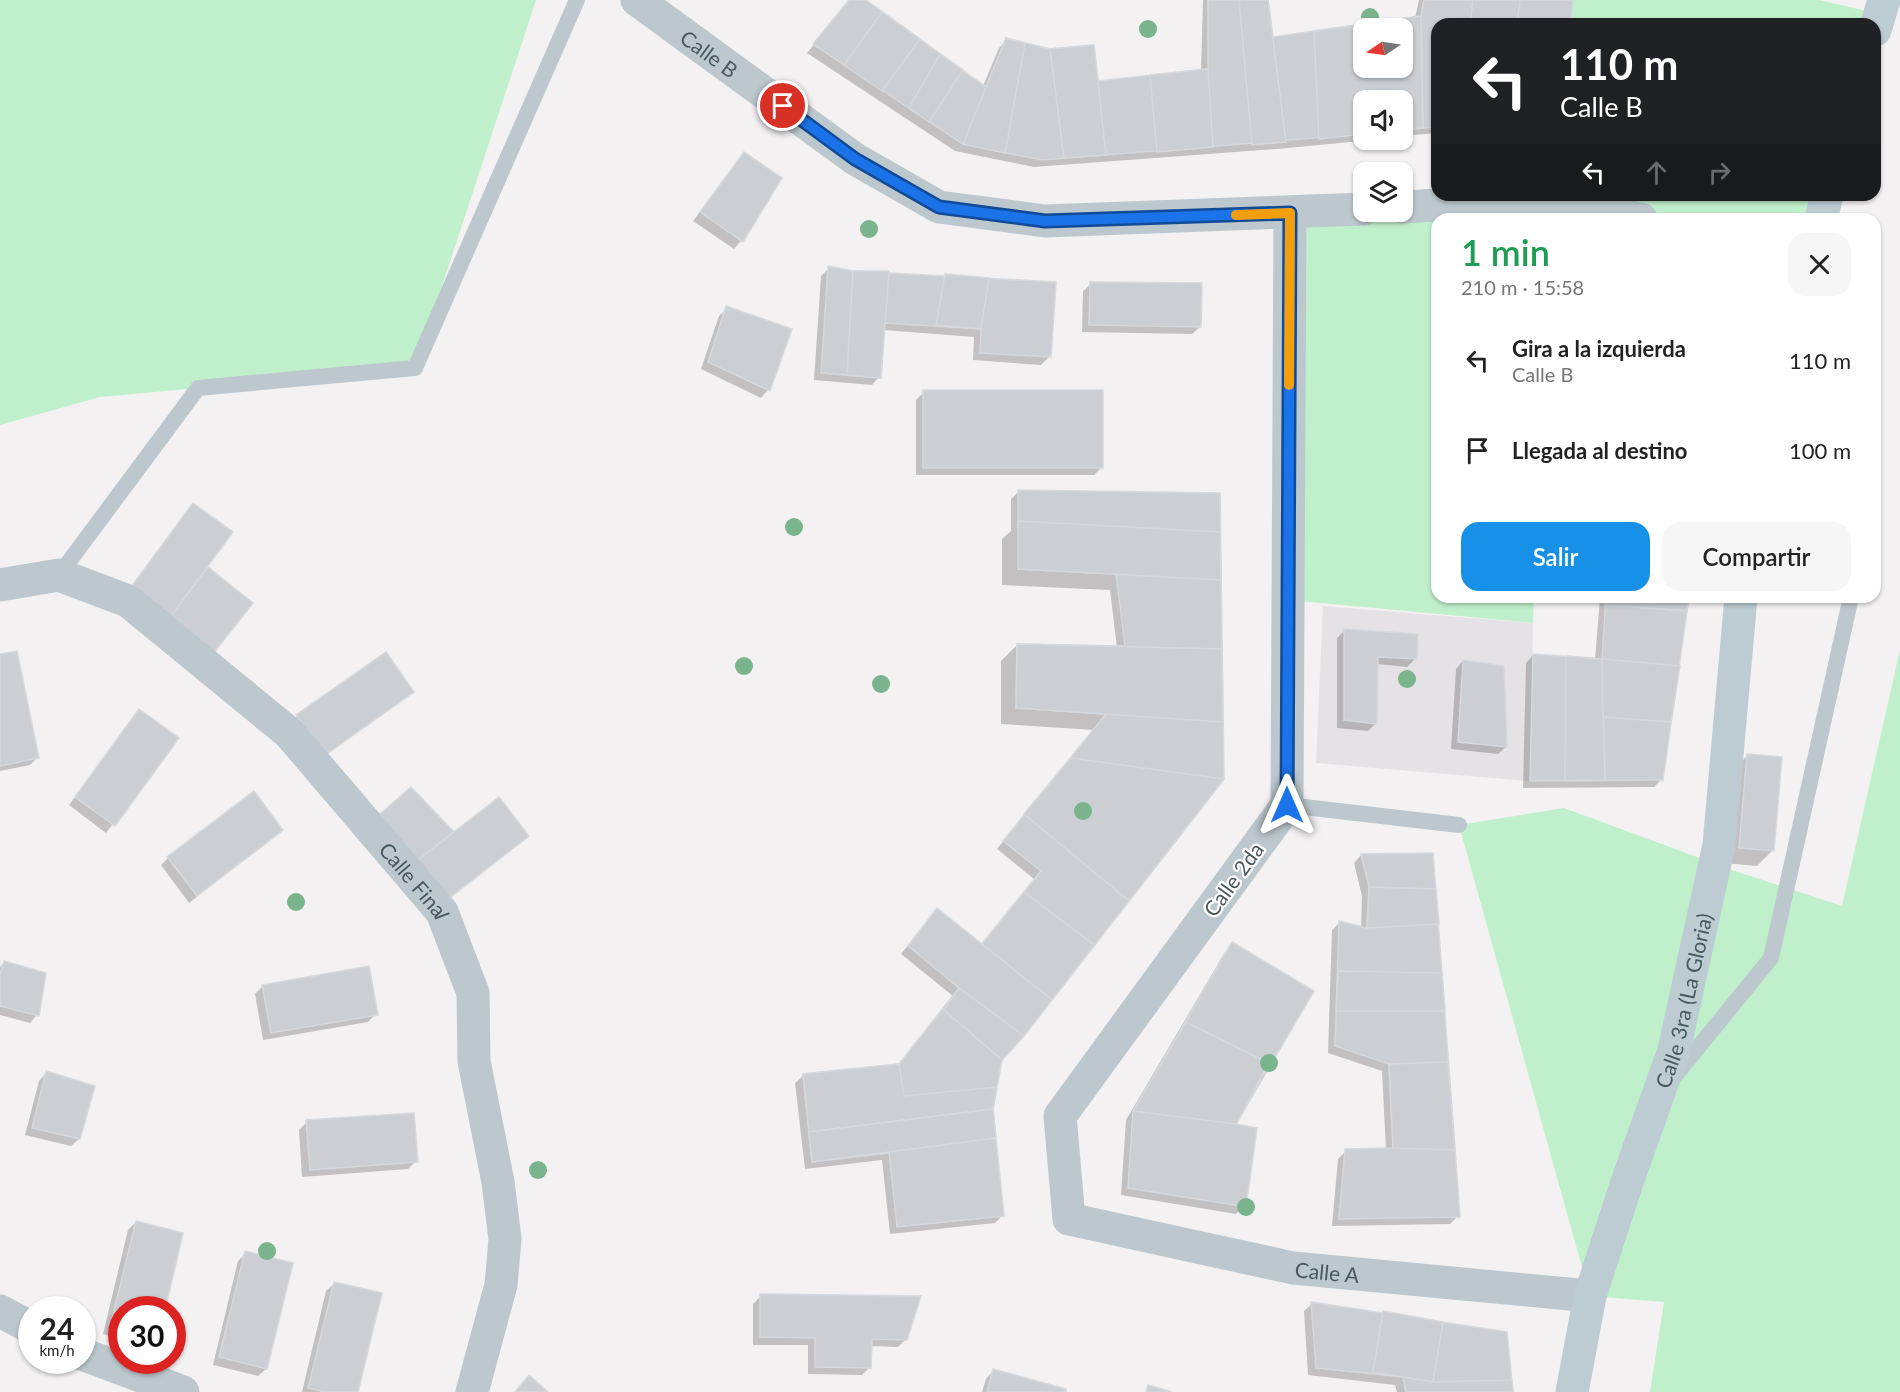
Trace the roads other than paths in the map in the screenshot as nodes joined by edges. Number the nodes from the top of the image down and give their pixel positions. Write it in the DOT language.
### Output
graph roads {
  1 [pos="577,0"];
  2 [pos="637,0"];
  3 [pos="1884,0"];
  4 [pos="1879,18"];
  5 [pos="1528,201"];
  6 [pos="1554,201"];
  7 [pos="1413,206"];
  8 [pos="1353,210"];
  9 [pos="1290,213"];
  10 [pos="1612,213"];
  11 [pos="59,575"];
  12 [pos="0,585"];
  13 [pos="1740,603"];
  14 [pos="1850,603"];
  15 [pos="1287,805"];
  16 [pos="1458,825"];
  17 [pos="1657,1099"];
  18 [pos="1069,1219"];
  19 [pos="1590,1296"];
  20 [pos="0,1311"];
  21 [pos="18,1321"];
  22 [pos="96,1359"];
  23 [pos="183,1392"];
  24 [pos="472,1392"];
  25 [pos="1572,1392"];
  1 -- 11 [label="lane"];
  2 -- 9 [label="street, Calle B"];
  3 -- 4 [label="street"];
  5 -- 7 [label="street"];
  6 -- 10 [label="street"];
  8 -- 9 [label="street, Calle B"];
  9 -- 15 [label="street"];
  11 -- 12 [label="street"];
  11 -- 24 [label="street, Calle Final"];
  13 -- 17 [label="street, Calle 3ra (La Gloria)"];
  14 -- 17 [label="lane"];
  15 -- 16 [label="lane"];
  15 -- 18 [label="street, Calle 2da"];
  17 -- 19 [label="street, Calle 3ra (La Gloria)"];
  18 -- 19 [label="street, Calle A"];
  19 -- 25 [label="street, Calle 3ra (La Gloria)"];
  20 -- 21 [label="street"];
  22 -- 23 [label="street"];
}
